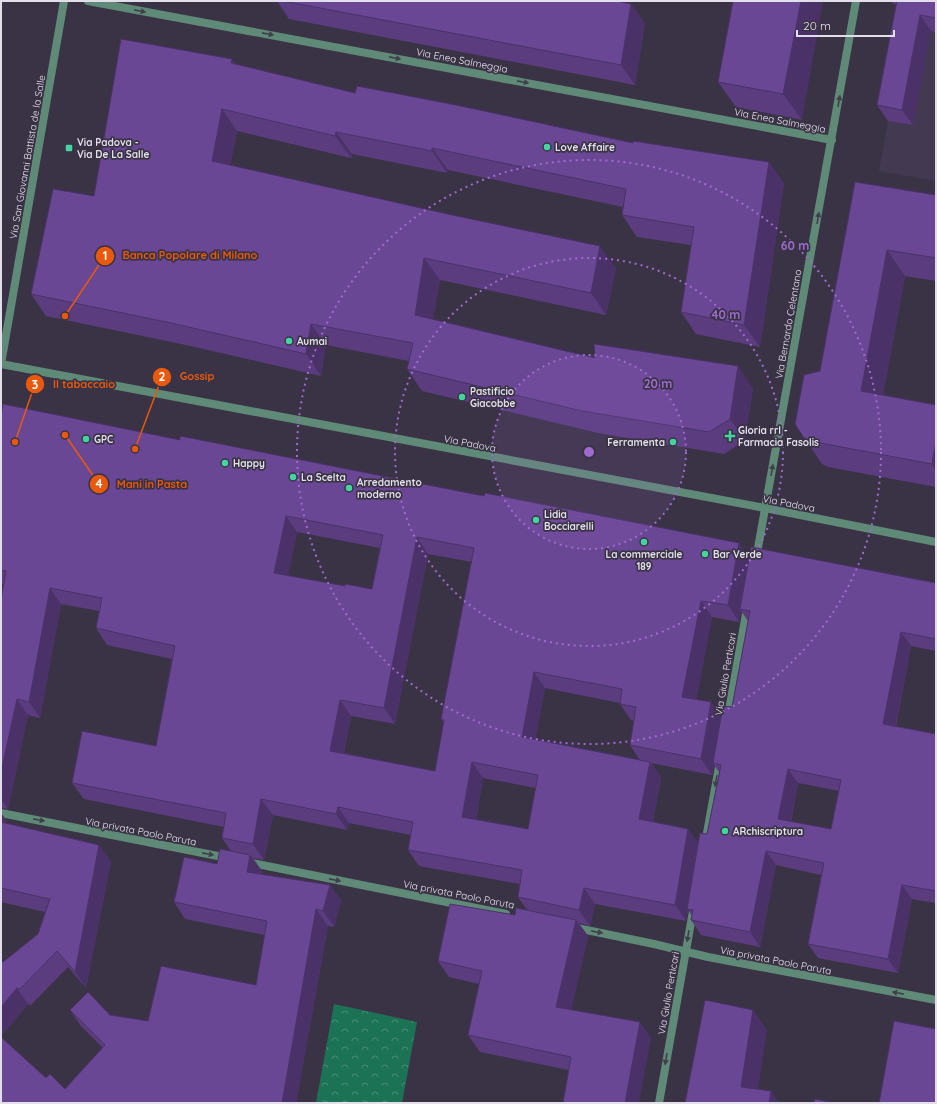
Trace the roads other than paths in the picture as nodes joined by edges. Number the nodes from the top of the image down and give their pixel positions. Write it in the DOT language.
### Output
graph roads {
  1 [pos="64,1"];
  2 [pos="88,1"];
  3 [pos="856,1"];
  4 [pos="832,140"];
  5 [pos="1,365"];
  6 [pos="765,508"];
  7 [pos="936,542"];
  8 [pos="755,567"];
  9 [pos="749,599"];
  10 [pos="726,724"];
  11 [pos="721,756"];
  12 [pos="1,813"];
  13 [pos="704,850"];
  14 [pos="694,905"];
  15 [pos="517,916"];
  16 [pos="563,925"];
  17 [pos="686,952"];
  18 [pos="936,1000"];
  19 [pos="658,1103"];
  1 -- 5 [label="street, Via San Giovanni Battista de la Salle"];
  2 -- 4 [label="street, Via Enea Salmeggia, one-way"];
  4 -- 3 [label="street, Via Bernardo Celentano, one-way"];
  6 -- 4 [label="street, Via Bernardo Celentano, one-way"];
  5 -- 6 [label="street, Via Padova"];
  6 -- 7 [label="street, Via Padova"];
  6 -- 8 [label="street"];
  9 -- 10 [label="street, Via Giulio Perticari"];
  11 -- 13 [label="street, one-way"];
  12 -- 15 [label="street, Via privata Paolo Paruta, one-way"];
  14 -- 17 [label="street, Via Giulio Perticari, one-way"];
  16 -- 17 [label="street, Via privata Paolo Paruta, one-way"];
  18 -- 17 [label="street, Via privata Paolo Paruta, one-way"];
  17 -- 19 [label="street, Via Giulio Perticari, one-way"];
}
